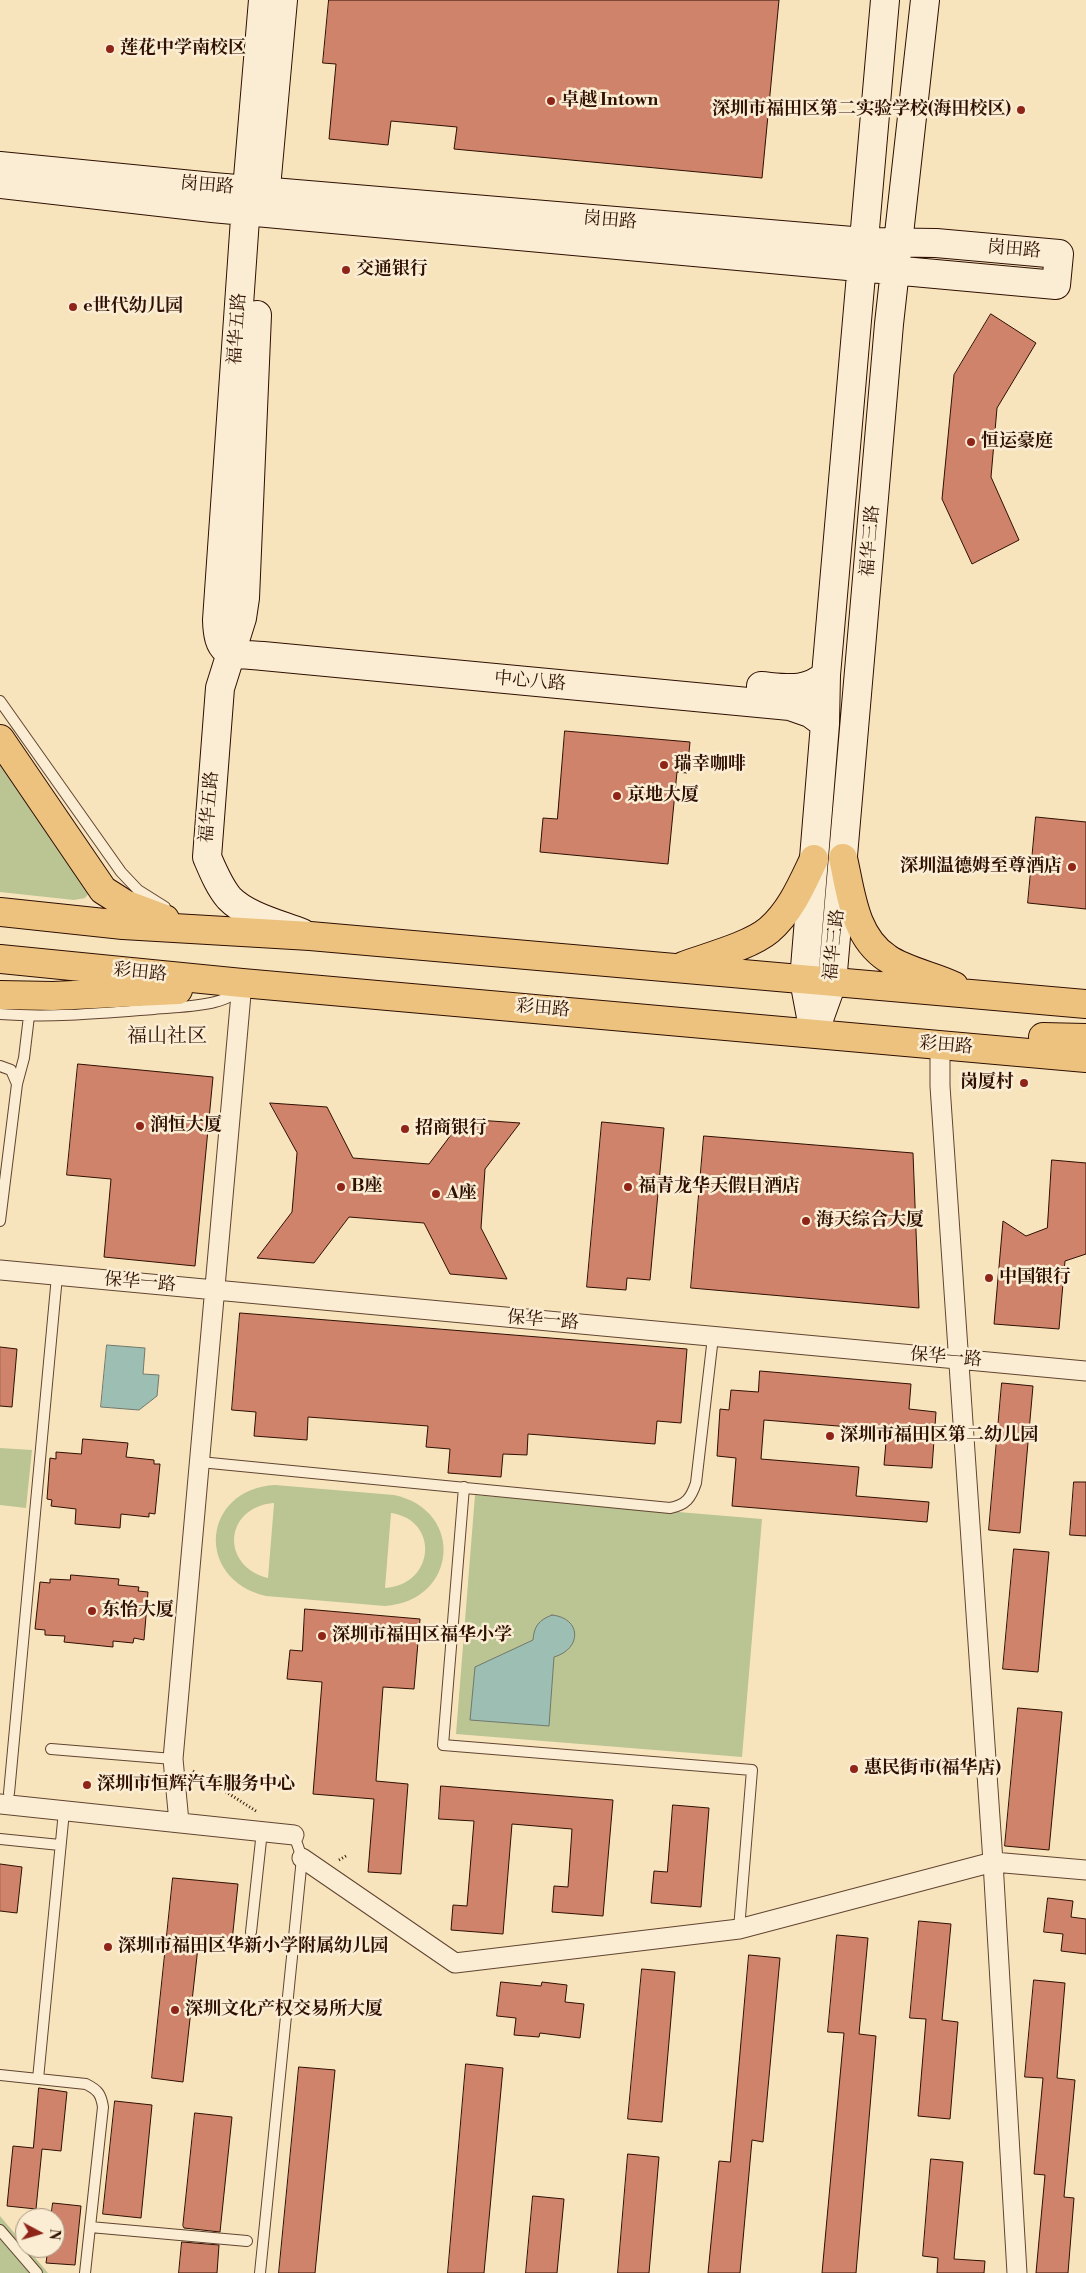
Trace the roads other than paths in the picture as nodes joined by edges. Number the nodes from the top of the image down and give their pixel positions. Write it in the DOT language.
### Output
graph roads {
  1 [pos="263,0"];
  2 [pos="283,0"];
  3 [pos="885,0"];
  4 [pos="925,0"];
  5 [pos="0,166"];
  6 [pos="0,184"];
  7 [pos="256,201"];
  8 [pos="898,242"];
  9 [pos="862,255"];
  10 [pos="895,271"];
  11 [pos="242,618"];
  12 [pos="231,653"];
  13 [pos="826,675"];
  14 [pos="0,701"];
  15 [pos="825,724"];
  16 [pos="0,739"];
  17 [pos="844,858"];
  18 [pos="814,859"];
  19 [pos="0,912"];
  20 [pos="183,920"];
  21 [pos="310,936"];
  22 [pos="0,959"];
  23 [pos="677,968"];
  24 [pos="804,980"];
  25 [pos="242,983"];
  26 [pos="832,983"];
  27 [pos="0,994"];
  28 [pos="971,995"];
  29 [pos="1086,1004"];
  30 [pos="0,1014"];
  31 [pos="29,1016"];
  32 [pos="814,1033"];
  33 [pos="1086,1038"];
  34 [pos="940,1046"];
  35 [pos="970,1049"];
  36 [pos="24,1058"];
  37 [pos="1086,1058"];
  38 [pos="2,1066"];
  39 [pos="17,1084"];
  40 [pos="0,1221"];
  41 [pos="0,1270"];
  42 [pos="57,1276"];
  43 [pos="215,1290"];
  44 [pos="713,1337"];
  45 [pos="960,1360"];
  46 [pos="1086,1371"];
  47 [pos="200,1462"];
  48 [pos="464,1488"];
  49 [pos="51,1749"];
  50 [pos="174,1759"];
  51 [pos="4,1798"];
  52 [pos="64,1811"];
  53 [pos="179,1822"];
  54 [pos="262,1831"];
  55 [pos="294,1835"];
  56 [pos="0,1839"];
  57 [pos="60,1846"];
  58 [pos="302,1858"];
  59 [pos="993,1862"];
  60 [pos="1086,1870"];
  61 [pos="739,1929"];
  62 [pos="251,1932"];
  63 [pos="0,2075"];
  64 [pos="38,2079"];
  65 [pos="90,2227"];
  66 [pos="0,2230"];
  67 [pos="247,2241"];
  68 [pos="37,2273"];
  69 [pos="84,2273"];
  70 [pos="260,2273"];
  71 [pos="1017,2273"];
  1 -- 7 [label="street, 福华五路"];
  2 -- 7 [label="street, 福华五路"];
  3 -- 9 [label="street, 福华三路"];
  4 -- 8 [label="street, 福华三路"];
  5 -- 7 [label="street, 岗田路"];
  6 -- 7 [label="street, 岗田路"];
  7 -- 9 [label="street, 岗田路"];
  7 -- 11 [label="street, 福华五路"];
  7 -- 12 [label="street, 福华五路"];
  8 -- 9 [label="street, 岗田路"];
  8 -- 10 [label="street, 福华三路"];
  8 -- 10 [label="street, 岗田路"];
  9 -- 10 [label="street, 岗田路"];
  9 -- 13 [label="street, 福华三路"];
  10 -- 17 [label="street, 福华三路"];
  11 -- 12 [label="street, 福华五路"];
  11 -- 13 [label="street, 中心八路"];
  12 -- 15 [label="street, 中心八路"];
  12 -- 21 [label="street, 福华五路"];
  13 -- 15 [label="street, 福华三路"];
  14 -- 20 [label="lane"];
  15 -- 18 [label="street, 福华三路"];
  16 -- 20 [label="main road"];
  17 -- 26 [label="street, 福华三路"];
  17 -- 28 [label="main road"];
  18 -- 23 [label="main road"];
  18 -- 24 [label="street, 福华三路"];
  19 -- 20 [label="main road"];
  20 -- 21 [label="main road"];
  21 -- 23 [label="main road"];
  22 -- 25 [label="main road, 彩田路"];
  23 -- 24 [label="main road"];
  24 -- 26 [label="main road"];
  24 -- 32 [label="street, 福华三路"];
  25 -- 27 [label="main road"];
  25 -- 31 [label="lane"];
  25 -- 32 [label="main road, 彩田路"];
  25 -- 43 [label="street"];
  26 -- 28 [label="main road"];
  26 -- 32 [label="street, 福华三路"];
  28 -- 29 [label="main road"];
  30 -- 31 [label="lane"];
  31 -- 36 [label="lane"];
  32 -- 34 [label="main road, 彩田路"];
  33 -- 35 [label="main road"];
  34 -- 35 [label="main road, 彩田路"];
  34 -- 45 [label="street"];
  35 -- 37 [label="main road, 彩田路"];
  36 -- 38 [label="lane"];
  36 -- 39 [label="lane"];
  38 -- 39 [label="lane"];
  39 -- 40 [label="lane"];
  41 -- 42 [label="street, 保华一路"];
  42 -- 43 [label="street, 保华一路"];
  42 -- 51 [label="lane"];
  43 -- 44 [label="street, 保华一路"];
  43 -- 47 [label="street"];
  44 -- 45 [label="street, 保华一路"];
  44 -- 48 [label="lane"];
  45 -- 46 [label="street, 保华一路"];
  45 -- 59 [label="street"];
  47 -- 48 [label="lane"];
  47 -- 50 [label="street"];
  48 -- 61 [label="lane"];
  49 -- 50 [label="lane"];
  50 -- 53 [label="street"];
  51 -- 52 [label="street"];
  52 -- 53 [label="street"];
  52 -- 57 [label="lane"];
  53 -- 54 [label="street"];
  54 -- 55 [label="street"];
  54 -- 62 [label="lane"];
  55 -- 58 [label="lane"];
  56 -- 57 [label="lane"];
  57 -- 64 [label="lane"];
  58 -- 61 [label="street"];
  58 -- 70 [label="lane"];
  59 -- 60 [label="street"];
  59 -- 61 [label="street"];
  59 -- 71 [label="street"];
  63 -- 64 [label="lane"];
  64 -- 65 [label="lane"];
  65 -- 67 [label="lane"];
  65 -- 69 [label="lane"];
  66 -- 68 [label="lane"];
}
